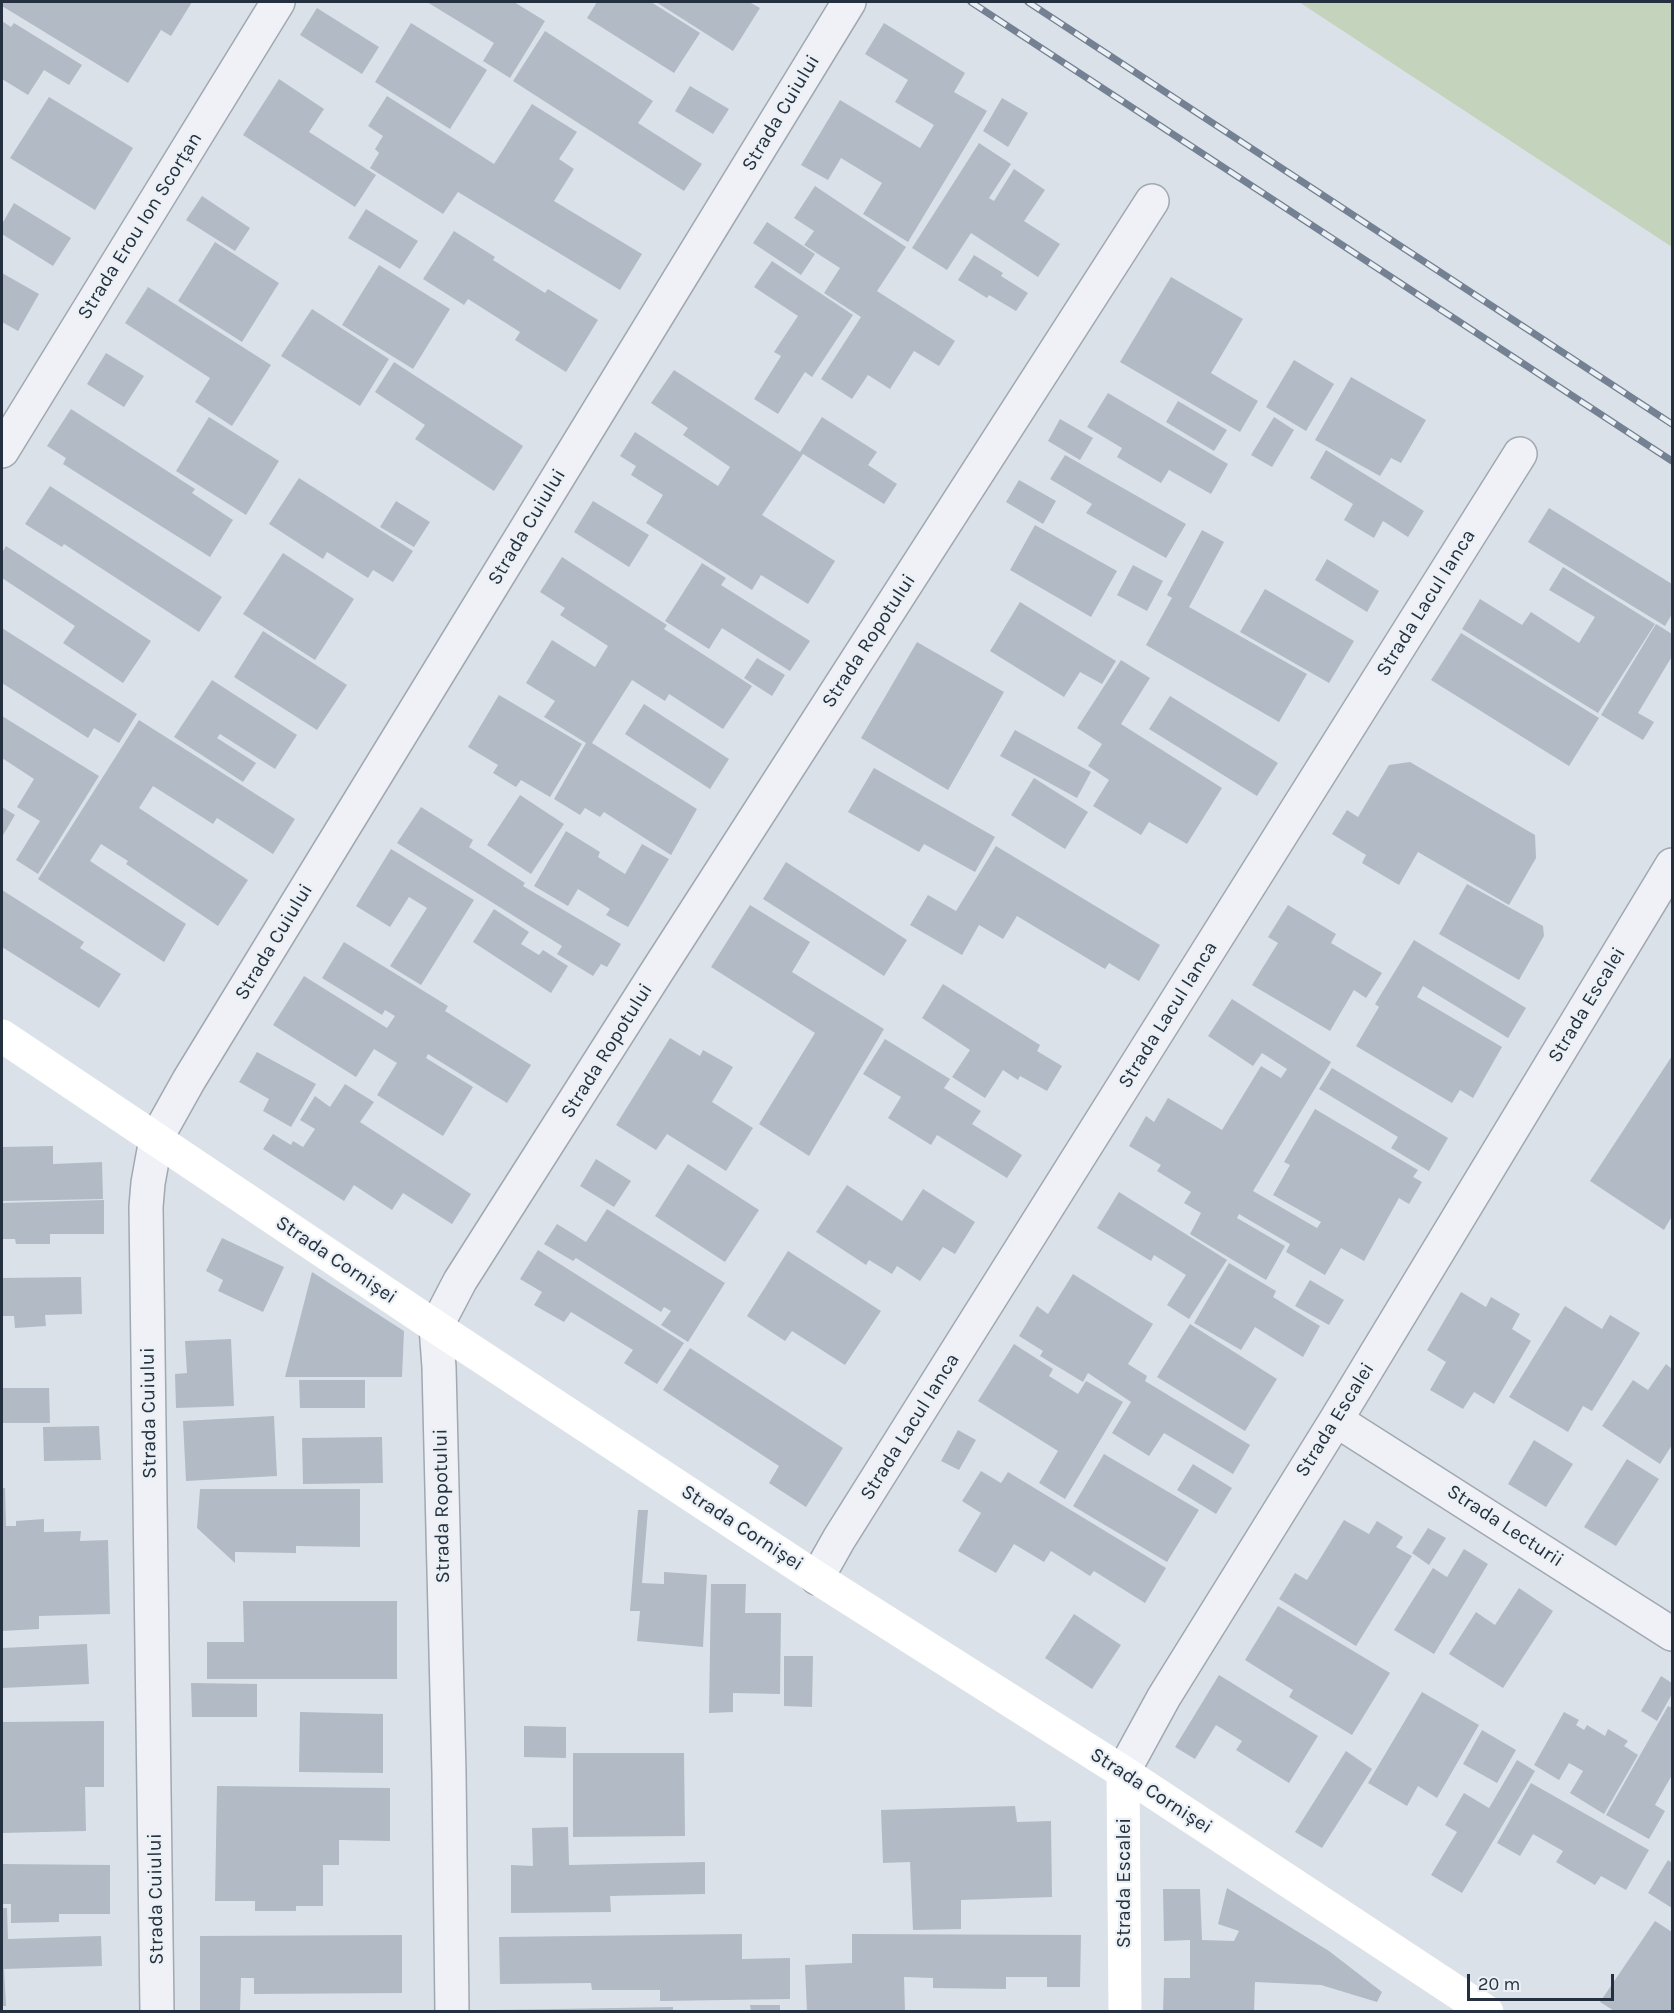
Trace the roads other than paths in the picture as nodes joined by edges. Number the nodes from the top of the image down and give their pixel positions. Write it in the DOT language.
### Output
graph roads {
  1 [pos="278,2"];
  2 [pos="849,2"];
  3 [pos="1152,201"];
  4 [pos="2,451"];
  5 [pos="1520,454"];
  6 [pos="1672,865"];
  7 [pos="2,1036"];
  8 [pos="156,1139"];
  9 [pos="436,1327"];
  10 [pos="1336,1420"];
  11 [pos="817,1578"];
  12 [pos="1672,1634"];
  13 [pos="1123,1772"];
  14 [pos="158,2012"];
  15 [pos="452,2012"];
  16 [pos="1125,2012"];
  17 [pos="1487,2012"];
  1 -- 4 [label="street, Strada Erou Ion Scorțan"];
  2 -- 8 [label="street, Strada Cuiului"];
  3 -- 9 [label="street, Strada Ropotului"];
  5 -- 11 [label="street, Strada Lacul Ianca"];
  6 -- 10 [label="street, Strada Escalei"];
  7 -- 8 [label="street, Strada Cornișei"];
  8 -- 9 [label="street, Strada Cornișei"];
  8 -- 14 [label="street, Strada Cuiului"];
  9 -- 11 [label="street, Strada Cornișei"];
  9 -- 15 [label="street, Strada Ropotului"];
  10 -- 12 [label="street, Strada Lecturii"];
  10 -- 13 [label="street, Strada Escalei"];
  11 -- 13 [label="street, Strada Cornișei"];
  13 -- 16 [label="street, Strada Escalei"];
  13 -- 17 [label="street, Strada Cornișei"];
}
